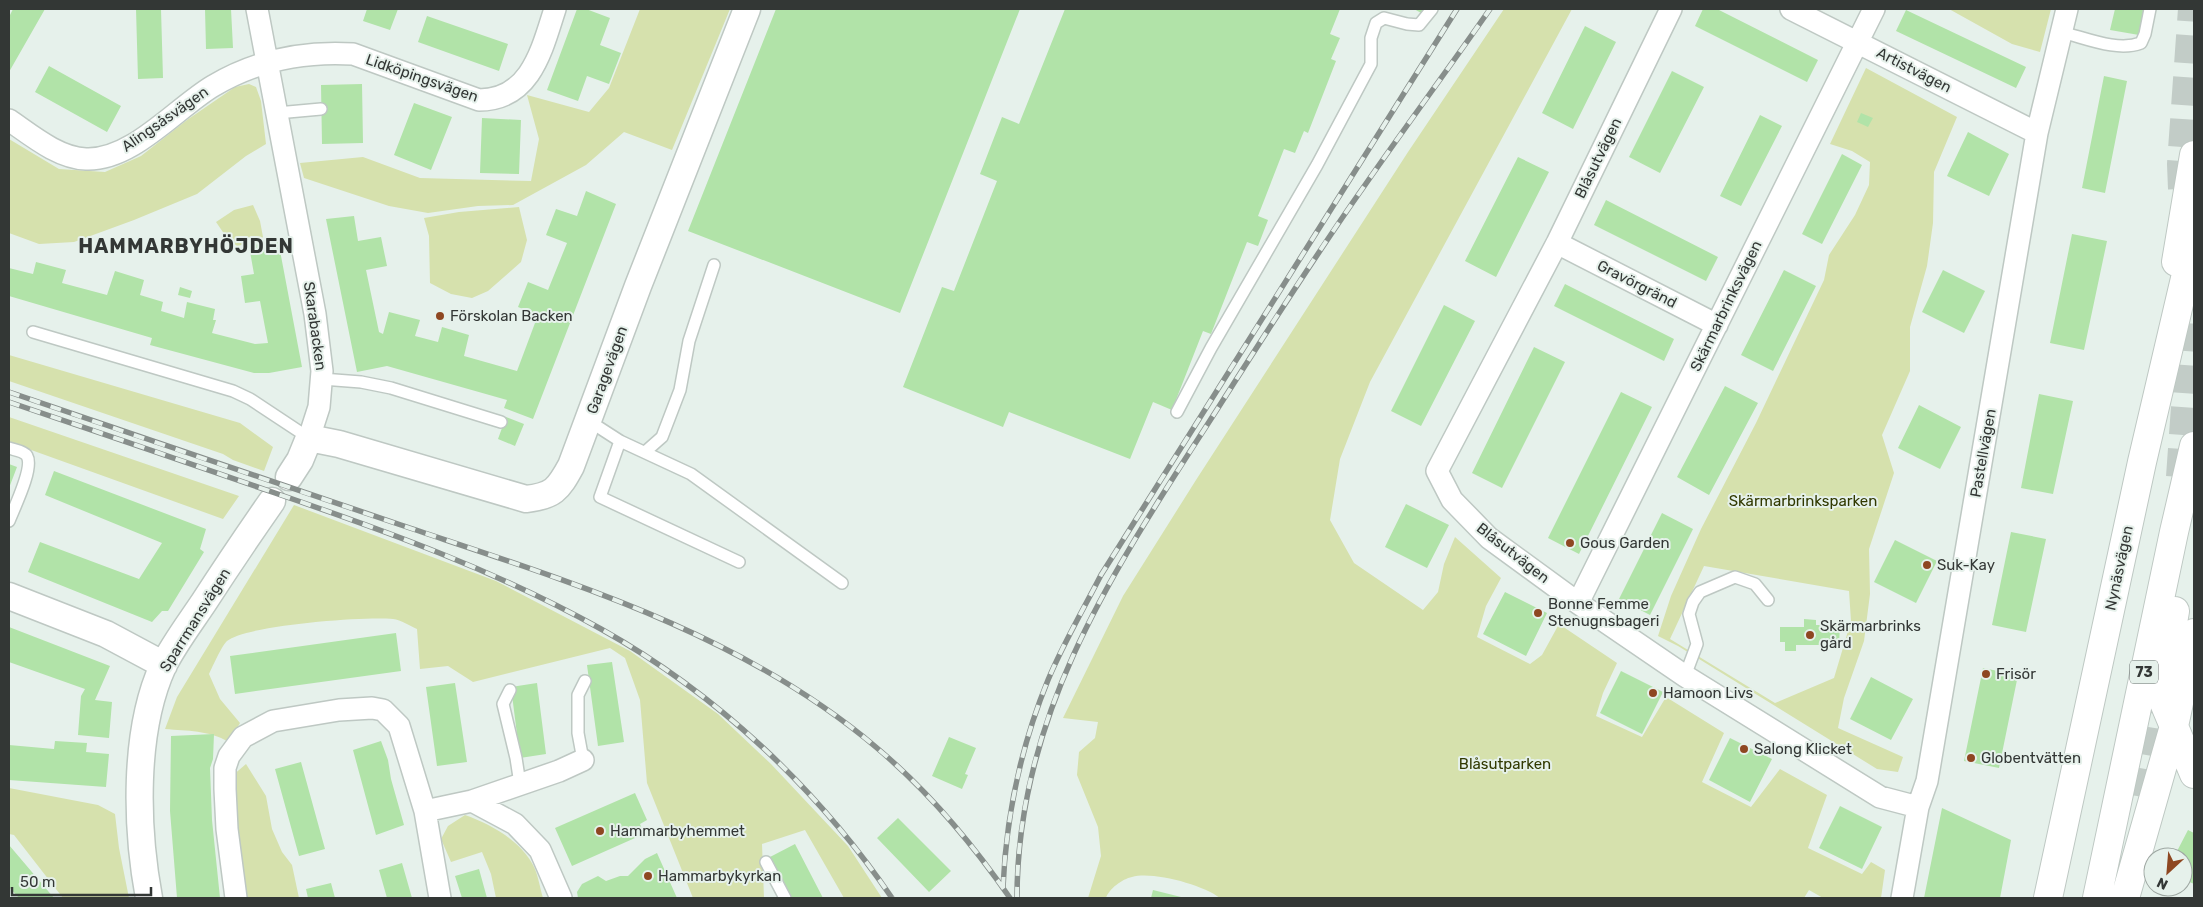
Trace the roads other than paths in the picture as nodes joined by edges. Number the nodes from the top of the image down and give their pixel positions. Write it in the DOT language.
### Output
graph roads {
  1 [pos="257,9"];
  2 [pos="555,9"];
  3 [pos="747,9"];
  4 [pos="1432,9"];
  5 [pos="1671,9"];
  6 [pos="1792,9"];
  7 [pos="1874,9"];
  8 [pos="2067,9"];
  9 [pos="2150,9"];
  10 [pos="2061,32"];
  11 [pos="1858,42"];
  12 [pos="267,63"];
  13 [pos="321,109"];
  14 [pos="277,113"];
  15 [pos="9,120"];
  16 [pos="2037,133"];
  17 [pos="2194,155"];
  18 [pos="2194,240"];
  19 [pos="1557,243"];
  20 [pos="714,265"];
  21 [pos="1717,325"];
  22 [pos="34,332"];
  23 [pos="322,379"];
  24 [pos="1177,412"];
  25 [pos="588,421"];
  26 [pos="501,422"];
  27 [pos="309,438"];
  28 [pos="620,441"];
  29 [pos="2194,446"];
  30 [pos="9,448"];
  31 [pos="645,452"];
  32 [pos="2142,462"];
  33 [pos="289,477"];
  34 [pos="272,501"];
  35 [pos="2194,505"];
  36 [pos="9,521"];
  37 [pos="739,562"];
  38 [pos="842,583"];
  39 [pos="9,596"];
  40 [pos="1768,600"];
  41 [pos="1578,603"];
  42 [pos="2194,633"];
  43 [pos="164,665"];
  44 [pos="1685,676"];
  45 [pos="585,681"];
  46 [pos="510,690"];
  47 [pos="2174,726"];
  48 [pos="583,760"];
  49 [pos="2194,774"];
  50 [pos="520,784"];
  51 [pos="472,801"];
  52 [pos="425,811"];
  53 [pos="1917,811"];
  54 [pos="766,862"];
  55 [pos="149,898"];
  56 [pos="236,898"];
  57 [pos="440,898"];
  58 [pos="561,898"];
  59 [pos="785,898"];
  60 [pos="1902,898"];
  61 [pos="2048,898"];
  62 [pos="2097,898"];
  63 [pos="2125,898"];
  1 -- 12 [label="street, Skarabacken"];
  2 -- 12 [label="street, Lidköpingsvägen"];
  3 -- 25 [label="street, Garagevägen"];
  4 -- 24 [label="lane"];
  5 -- 19 [label="street, Blåsutvägen"];
  6 -- 11 [label="street, Artistvägen"];
  7 -- 11 [label="street, Skärmarbrinksvägen"];
  8 -- 10 [label="street, Pastellvägen"];
  9 -- 10 [label="lane"];
  10 -- 16 [label="street, Pastellvägen"];
  11 -- 16 [label="street, Artistvägen"];
  11 -- 21 [label="street, Skärmarbrinksvägen"];
  12 -- 14 [label="street, Skarabacken"];
  12 -- 15 [label="street, Alingsåsvägen"];
  13 -- 14 [label="lane"];
  14 -- 23 [label="street, Skarabacken"];
  16 -- 53 [label="street, Pastellvägen"];
  17 -- 32 [label="highway"];
  18 -- 32 [label="highway, Nynäsvägen"];
  19 -- 21 [label="street, Gravörgränd"];
  19 -- 41 [label="street, Blåsutvägen"];
  20 -- 31 [label="lane"];
  21 -- 41 [label="street, Skärmarbrinksvägen"];
  22 -- 27 [label="lane"];
  23 -- 26 [label="lane"];
  23 -- 27 [label="street, Skarabacken"];
  25 -- 27 [label="street, Garagevägen"];
  25 -- 28 [label="lane"];
  27 -- 33 [label="street"];
  28 -- 31 [label="lane"];
  28 -- 37 [label="lane"];
  29 -- 62 [label="highway, 73"];
  30 -- 36 [label="lane"];
  31 -- 38 [label="lane"];
  32 -- 61 [label="highway, Nynäsvägen"];
  34 -- 43 [label="street, Sparrmansvägen"];
  35 -- 47 [label="highway"];
  39 -- 43 [label="street"];
  40 -- 44 [label="lane"];
  41 -- 44 [label="street, Blåsutvägen"];
  42 -- 47 [label="highway"];
  43 -- 55 [label="street, Sparrmansvägen"];
  44 -- 53 [label="street, Blåsutvägen"];
  45 -- 48 [label="lane"];
  46 -- 50 [label="lane"];
  47 -- 49 [label="highway"];
  47 -- 63 [label="highway"];
  48 -- 50 [label="street"];
  50 -- 51 [label="street"];
  51 -- 52 [label="street"];
  51 -- 58 [label="street"];
  52 -- 56 [label="street"];
  52 -- 57 [label="street"];
  53 -- 60 [label="street, Pastellvägen"];
  54 -- 59 [label="lane"];
}
